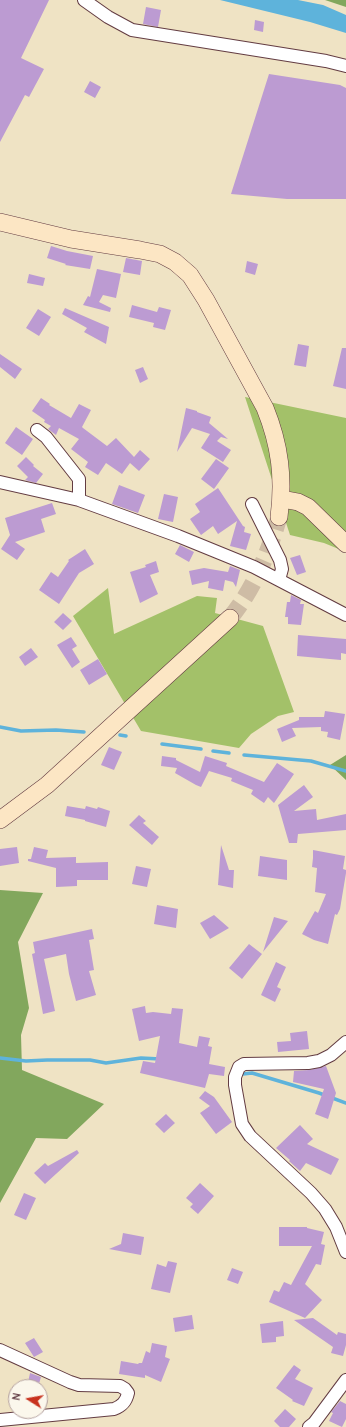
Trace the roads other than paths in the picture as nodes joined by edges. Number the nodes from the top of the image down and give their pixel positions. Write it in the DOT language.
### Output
graph roads {
  1 [pos="84,0"];
  2 [pos="346,66"];
  3 [pos="0,222"];
  4 [pos="37,430"];
  5 [pos="0,482"];
  6 [pos="282,499"];
  7 [pos="80,500"];
  8 [pos="252,504"];
  9 [pos="280,517"];
  10 [pos="346,544"];
  11 [pos="279,580"];
  12 [pos="346,615"];
  13 [pos="230,618"];
  14 [pos="0,820"];
  15 [pos="346,1042"];
  16 [pos="346,1252"];
  17 [pos="0,1350"];
  18 [pos="346,1380"];
  19 [pos="0,1420"];
  20 [pos="309,1427"];
  1 -- 2 [label="street"];
  3 -- 6 [label="main road"];
  4 -- 7 [label="street"];
  5 -- 7 [label="street"];
  6 -- 9 [label="main road"];
  6 -- 10 [label="main road"];
  7 -- 11 [label="street"];
  8 -- 11 [label="street"];
  11 -- 12 [label="street"];
  13 -- 14 [label="main road"];
  15 -- 16 [label="street"];
  17 -- 19 [label="street"];
  18 -- 20 [label="street"];
}
